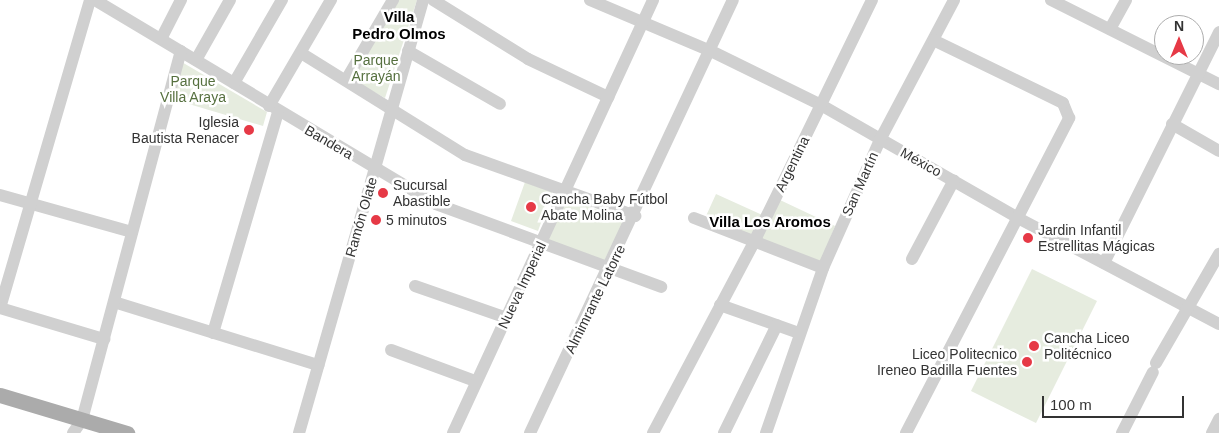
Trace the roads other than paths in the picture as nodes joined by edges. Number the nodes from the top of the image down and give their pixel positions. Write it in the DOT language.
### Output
graph roads {
  1 [pos="90,0"];
  2 [pos="96,0"];
  3 [pos="181,0"];
  4 [pos="230,0"];
  5 [pos="282,0"];
  6 [pos="331,0"];
  7 [pos="393,0"];
  8 [pos="423,0"];
  9 [pos="433,0"];
  10 [pos="590,0"];
  11 [pos="653,0"];
  12 [pos="733,0"];
  13 [pos="872,0"];
  14 [pos="954,0"];
  15 [pos="1126,0"];
  16 [pos="1058,2"];
  17 [pos="110,4"];
  18 [pos="644,23"];
  19 [pos="1110,29"];
  20 [pos="1219,32"];
  21 [pos="161,39"];
  22 [pos="933,40"];
  23 [pos="181,51"];
  24 [pos="408,51"];
  25 [pos="711,51"];
  26 [pos="301,53"];
  27 [pos="196,60"];
  28 [pos="1198,73"];
  29 [pos="346,80"];
  30 [pos="234,83"];
  31 [pos="1219,84"];
  32 [pos="608,97"];
  33 [pos="500,104"];
  34 [pos="821,105"];
  35 [pos="392,108"];
  36 [pos="274,109"];
  37 [pos="1172,124"];
  38 [pos="881,138"];
  39 [pos="1219,151"];
  40 [pos="374,168"];
  41 [pos="954,180"];
  42 [pos="564,190"];
  43 [pos="0,195"];
  44 [pos="30,203"];
  45 [pos="635,216"];
  46 [pos="694,218"];
  47 [pos="1018,218"];
  48 [pos="132,232"];
  49 [pos="754,242"];
  50 [pos="541,245"];
  51 [pos="1219,254"];
  52 [pos="912,259"];
  53 [pos="1104,263"];
  54 [pos="610,268"];
  55 [pos="823,268"];
  56 [pos="415,286"];
  57 [pos="661,287"];
  58 [pos="114,302"];
  59 [pos="720,305"];
  60 [pos="1187,307"];
  61 [pos="0,308"];
  62 [pos="507,318"];
  63 [pos="1219,324"];
  64 [pos="777,325"];
  65 [pos="213,333"];
  66 [pos="799,333"];
  67 [pos="104,338"];
  68 [pos="391,350"];
  69 [pos="318,365"];
  70 [pos="475,381"];
  71 [pos="0,396"];
  72 [pos="1219,419"];
  73 [pos="82,420"];
  74 [pos="73,433"];
  75 [pos="128,433"];
  76 [pos="299,433"];
  77 [pos="453,433"];
  78 [pos="530,433"];
  79 [pos="653,433"];
  80 [pos="724,433"];
  81 [pos="766,433"];
  82 [pos="906,433"];
  83 [pos="1122,433"];
  84 [pos="1212,433"];
  1 -- 44 [label="street"];
  2 -- 17 [label="street, Bandera"];
  3 -- 21 [label="street"];
  4 -- 27 [label="street"];
  5 -- 30 [label="street"];
  6 -- 26 [label="street"];
  7 -- 29 [label="street"];
  8 -- 24 [label="street, Ramón Olate"];
  9 -- 32 [label="street"];
  10 -- 18 [label="street, México"];
  11 -- 18 [label="street, Nueva Imperial"];
  12 -- 25 [label="street, Almimrante Latorre"];
  13 -- 34 [label="street, Argentina"];
  14 -- 22 [label="street, San Martín"];
  15 -- 19 [label="street"];
  16 -- 19 [label="street"];
  17 -- 21 [label="street, Bandera"];
  18 -- 25 [label="street, México"];
  18 -- 32 [label="street, Nueva Imperial"];
  19 -- 28 [label="street"];
  20 -- 28 [label="street"];
  21 -- 23 [label="street, Bandera"];
  22 -- 38 [label="street, San Martín"];
  22 -- 47 [label="street"];
  23 -- 27 [label="street, Bandera"];
  23 -- 48 [label="street"];
  24 -- 33 [label="street"];
  24 -- 35 [label="street, Ramón Olate"];
  25 -- 34 [label="street, México"];
  25 -- 45 [label="street, Almimrante Latorre"];
  26 -- 29 [label="street"];
  26 -- 36 [label="street"];
  27 -- 30 [label="street, Bandera"];
  28 -- 31 [label="street"];
  28 -- 37 [label="street"];
  29 -- 35 [label="street"];
  30 -- 36 [label="street, Bandera"];
  32 -- 42 [label="street, Nueva Imperial"];
  34 -- 38 [label="street, México"];
  34 -- 49 [label="street, Argentina"];
  35 -- 40 [label="street, Ramón Olate"];
  35 -- 42 [label="street"];
  36 -- 40 [label="street, Bandera"];
  36 -- 65 [label="street"];
  37 -- 39 [label="street"];
  37 -- 53 [label="street"];
  38 -- 41 [label="street, México"];
  38 -- 55 [label="street, San Martín"];
  40 -- 50 [label="street, Bandera"];
  40 -- 69 [label="street, Ramón Olate"];
  41 -- 47 [label="street, México"];
  41 -- 52 [label="street"];
  42 -- 45 [label="street"];
  42 -- 50 [label="street, Nueva Imperial"];
  43 -- 44 [label="street"];
  44 -- 48 [label="street"];
  44 -- 61 [label="street"];
  45 -- 54 [label="street, Almimrante Latorre"];
  46 -- 49 [label="street"];
  47 -- 53 [label="street, México"];
  47 -- 82 [label="street"];
  48 -- 58 [label="street"];
  49 -- 55 [label="street"];
  49 -- 59 [label="street, Argentina"];
  50 -- 54 [label="street, Bandera"];
  50 -- 62 [label="street, Nueva Imperial"];
  51 -- 60 [label="street"];
  53 -- 60 [label="street, México"];
  54 -- 57 [label="street, Bandera"];
  54 -- 78 [label="street, Almimrante Latorre"];
  55 -- 66 [label="street, San Martín"];
  56 -- 62 [label="street"];
  58 -- 65 [label="street"];
  58 -- 67 [label="street"];
  59 -- 64 [label="street"];
  59 -- 79 [label="street, Argentina"];
  60 -- 63 [label="street, México"];
  60 -- 83 [label="street"];
  61 -- 67 [label="street"];
  62 -- 70 [label="street, Nueva Imperial"];
  64 -- 66 [label="street"];
  64 -- 80 [label="street"];
  65 -- 69 [label="street"];
  66 -- 81 [label="street, San Martín"];
  67 -- 73 [label="street"];
  68 -- 70 [label="street"];
  69 -- 76 [label="street, Ramón Olate"];
  70 -- 77 [label="street, Nueva Imperial"];
  71 -- 73 [label="main road"];
  72 -- 84 [label="street"];
  73 -- 74 [label="street"];
  73 -- 75 [label="main road"];
}
